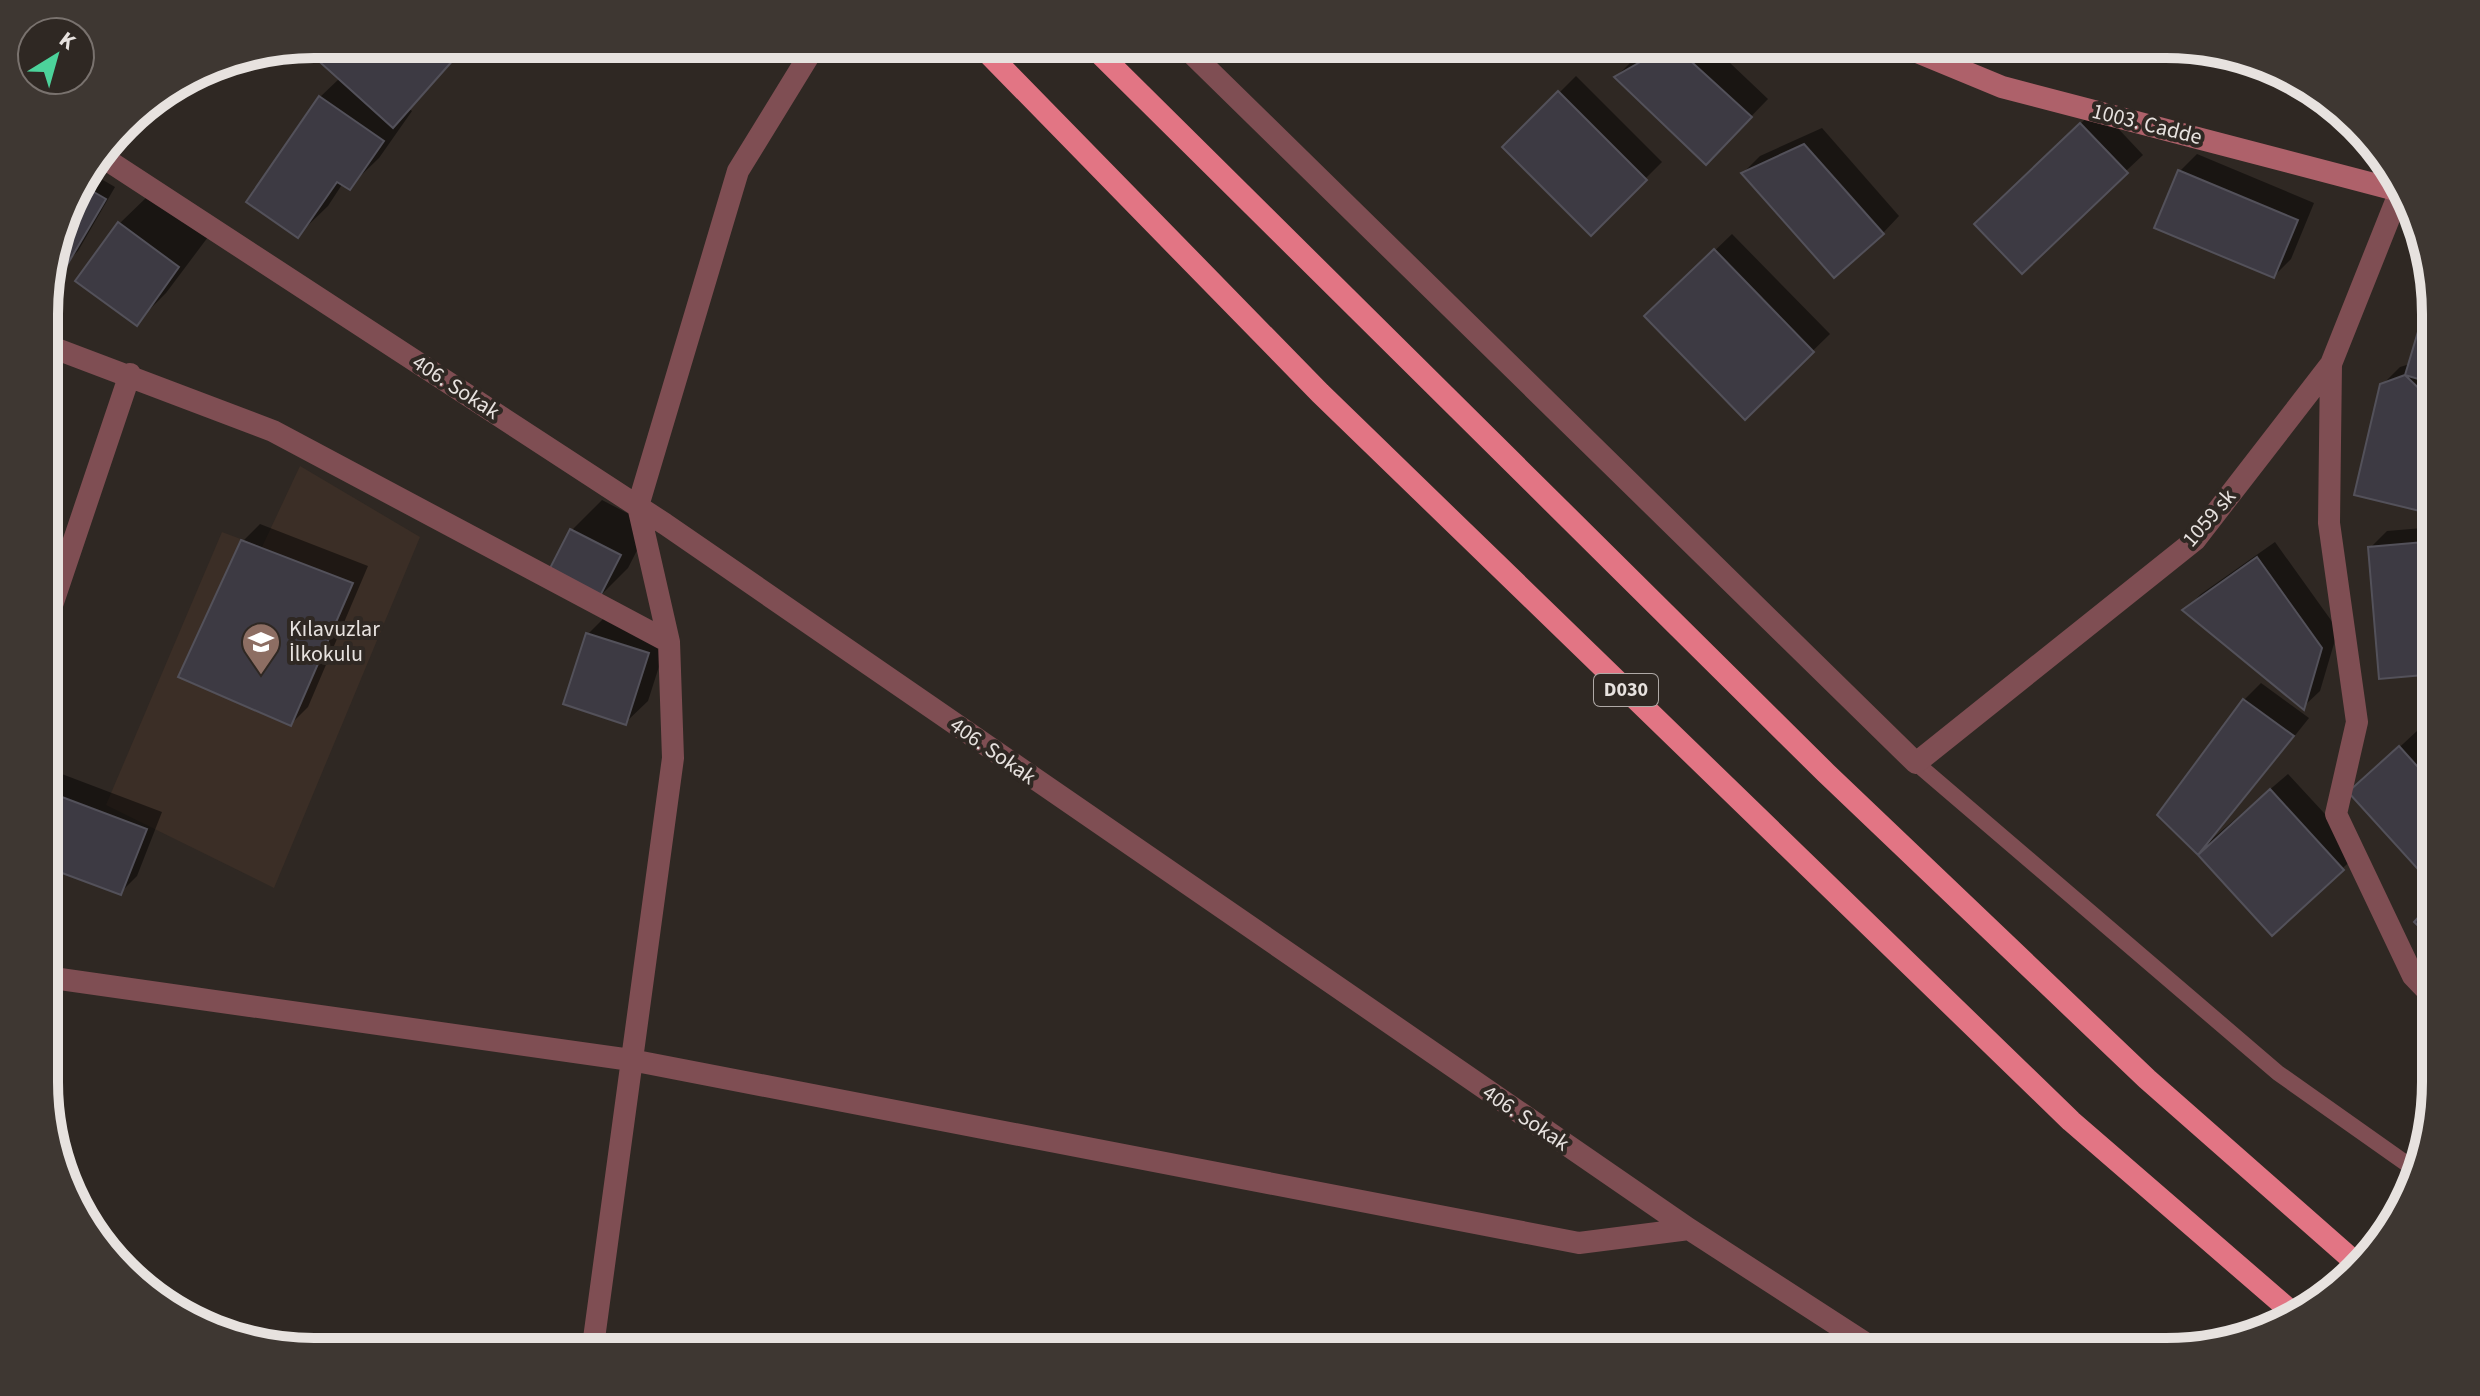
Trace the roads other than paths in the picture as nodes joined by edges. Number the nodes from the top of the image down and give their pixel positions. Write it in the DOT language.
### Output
graph roads {
  1 [pos="807,58"];
  2 [pos="993,58"];
  3 [pos="1104,58"];
  4 [pos="1196,58"];
  5 [pos="1932,58"];
  6 [pos="109,161"];
  7 [pos="2389,188"];
  8 [pos="2396,201"];
  9 [pos="58,349"];
  10 [pos="2331,364"];
  11 [pos="130,374"];
  12 [pos="638,506"];
  13 [pos="58,587"];
  14 [pos="669,642"];
  15 [pos="1916,763"];
  16 [pos="58,979"];
  17 [pos="2421,984"];
  18 [pos="631,1060"];
  19 [pos="2408,1165"];
  20 [pos="1689,1229"];
  21 [pos="2351,1259"];
  22 [pos="2287,1308"];
  23 [pos="1856,1337"];
  24 [pos="594,1338"];
  1 -- 12 [label="street"];
  2 -- 22 [label="highway, D030"];
  3 -- 21 [label="highway"];
  4 -- 15 [label="street"];
  5 -- 7 [label="main road, 1003. Cadde"];
  6 -- 12 [label="street, 406. Sokak"];
  8 -- 10 [label="street, 1059 sk"];
  9 -- 11 [label="street"];
  10 -- 15 [label="street, 1059 sk"];
  10 -- 17 [label="street"];
  11 -- 13 [label="street"];
  11 -- 14 [label="street"];
  12 -- 14 [label="street"];
  12 -- 20 [label="street, 406. Sokak"];
  14 -- 18 [label="street"];
  15 -- 19 [label="lane"];
  16 -- 18 [label="street"];
  18 -- 20 [label="street"];
  18 -- 24 [label="street"];
  20 -- 23 [label="street, 406. Sokak"];
}
